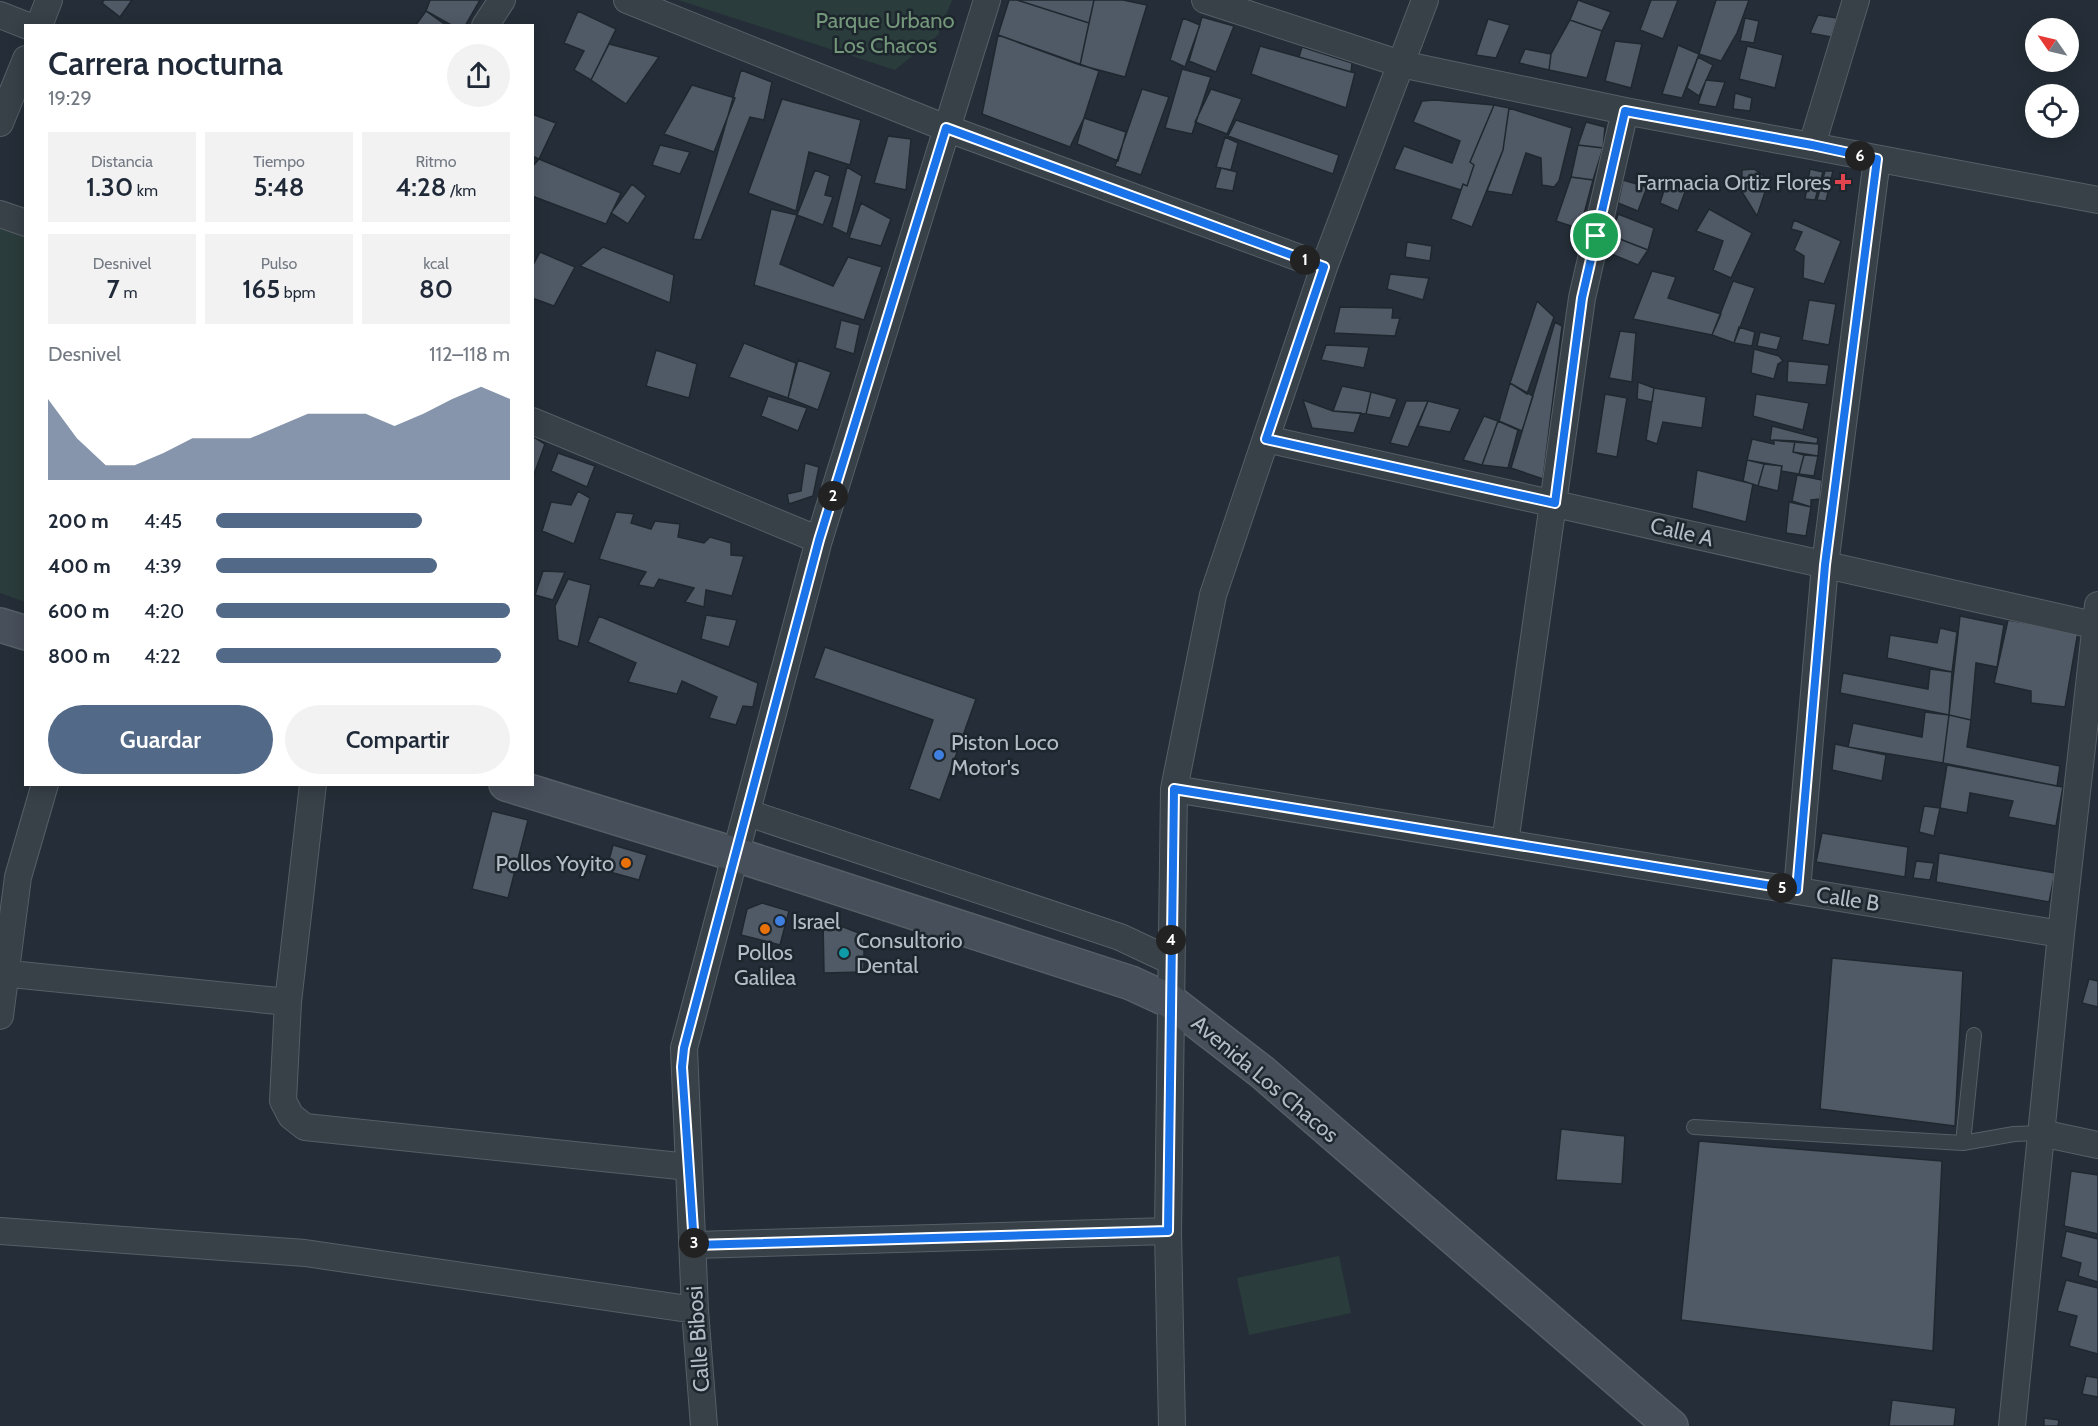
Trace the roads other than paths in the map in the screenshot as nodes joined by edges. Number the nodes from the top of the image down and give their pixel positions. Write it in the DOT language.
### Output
graph roads {
  1 [pos="49,0"];
  2 [pos="502,0"];
  3 [pos="627,0"];
  4 [pos="987,0"];
  5 [pos="1205,0"];
  6 [pos="1425,0"];
  7 [pos="1856,0"];
  8 [pos="0,15"];
  9 [pos="24,24"];
  10 [pos="40,24"];
  11 [pos="486,24"];
  12 [pos="24,63"];
  13 [pos="1401,64"];
  14 [pos="1625,111"];
  15 [pos="0,123"];
  16 [pos="946,128"];
  17 [pos="1812,145"];
  18 [pos="1877,159"];
  19 [pos="2098,200"];
  20 [pos="0,214"];
  21 [pos="24,222"];
  22 [pos="1324,267"];
  23 [pos="534,422"];
  24 [pos="1266,439"];
  25 [pos="1555,503"];
  26 [pos="819,540"];
  27 [pos="1825,565"];
  28 [pos="2097,619"];
  29 [pos="0,625"];
  30 [pos="24,632"];
  31 [pos="44,786"];
  32 [pos="313,786"];
  33 [pos="513,786"];
  34 [pos="1174,789"];
  35 [pos="748,813"];
  36 [pos="1505,843"];
  37 [pos="737,855"];
  38 [pos="1797,890"];
  39 [pos="2061,934"];
  40 [pos="1171,961"];
  41 [pos="3,973"];
  42 [pos="1170,1001"];
  43 [pos="288,1002"];
  44 [pos="0,1016"];
  45 [pos="1974,1035"];
  46 [pos="1694,1127"];
  47 [pos="2041,1133"];
  48 [pos="1963,1143"];
  49 [pos="2098,1145"];
  50 [pos="689,1167"];
  51 [pos="0,1231"];
  52 [pos="1168,1231"];
  53 [pos="694,1245"];
  54 [pos="695,1310"];
  55 [pos="704,1426"];
  56 [pos="1172,1426"];
  57 [pos="1671,1426"];
  58 [pos="2012,1426"];
  1 -- 10 [label="street"];
  2 -- 11 [label="street"];
  3 -- 16 [label="street"];
  4 -- 16 [label="street, Calle Bibosi"];
  5 -- 13 [label="street"];
  6 -- 13 [label="street"];
  7 -- 17 [label="street"];
  8 -- 9 [label="street"];
  12 -- 15 [label="street"];
  13 -- 14 [label="street"];
  13 -- 22 [label="street"];
  14 -- 17 [label="street"];
  14 -- 25 [label="street"];
  16 -- 22 [label="street"];
  16 -- 26 [label="street, Calle Bibosi"];
  17 -- 18 [label="street"];
  18 -- 19 [label="street"];
  18 -- 27 [label="street"];
  20 -- 21 [label="street"];
  22 -- 24 [label="street"];
  23 -- 26 [label="street"];
  24 -- 25 [label="street, Calle A"];
  24 -- 34 [label="street"];
  25 -- 27 [label="street, Calle A"];
  25 -- 36 [label="street"];
  26 -- 35 [label="street, Calle Bibosi"];
  27 -- 28 [label="street, Calle A"];
  27 -- 38 [label="street"];
  28 -- 39 [label="street"];
  29 -- 30 [label="street"];
  31 -- 41 [label="street"];
  32 -- 43 [label="street"];
  33 -- 37 [label="street, Avenida Los Chacos"];
  34 -- 36 [label="street, Calle B"];
  34 -- 40 [label="street"];
  35 -- 37 [label="street, Calle Bibosi"];
  35 -- 40 [label="street"];
  36 -- 38 [label="street, Calle B"];
  37 -- 42 [label="street, Avenida Los Chacos"];
  37 -- 50 [label="street, Calle Bibosi"];
  38 -- 39 [label="street, Calle B"];
  39 -- 47 [label="street"];
  40 -- 42 [label="street"];
  41 -- 43 [label="street"];
  41 -- 44 [label="street"];
  42 -- 52 [label="street"];
  42 -- 57 [label="street, Avenida Los Chacos"];
  43 -- 50 [label="street"];
  45 -- 48 [label="lane"];
  46 -- 48 [label="lane"];
  47 -- 48 [label="lane"];
  47 -- 49 [label="street"];
  47 -- 58 [label="street"];
  50 -- 53 [label="street, Calle Bibosi"];
  51 -- 54 [label="street"];
  52 -- 53 [label="street"];
  52 -- 56 [label="street"];
  53 -- 54 [label="street, Calle Bibosi"];
  54 -- 55 [label="street, Calle Bibosi"];
}
